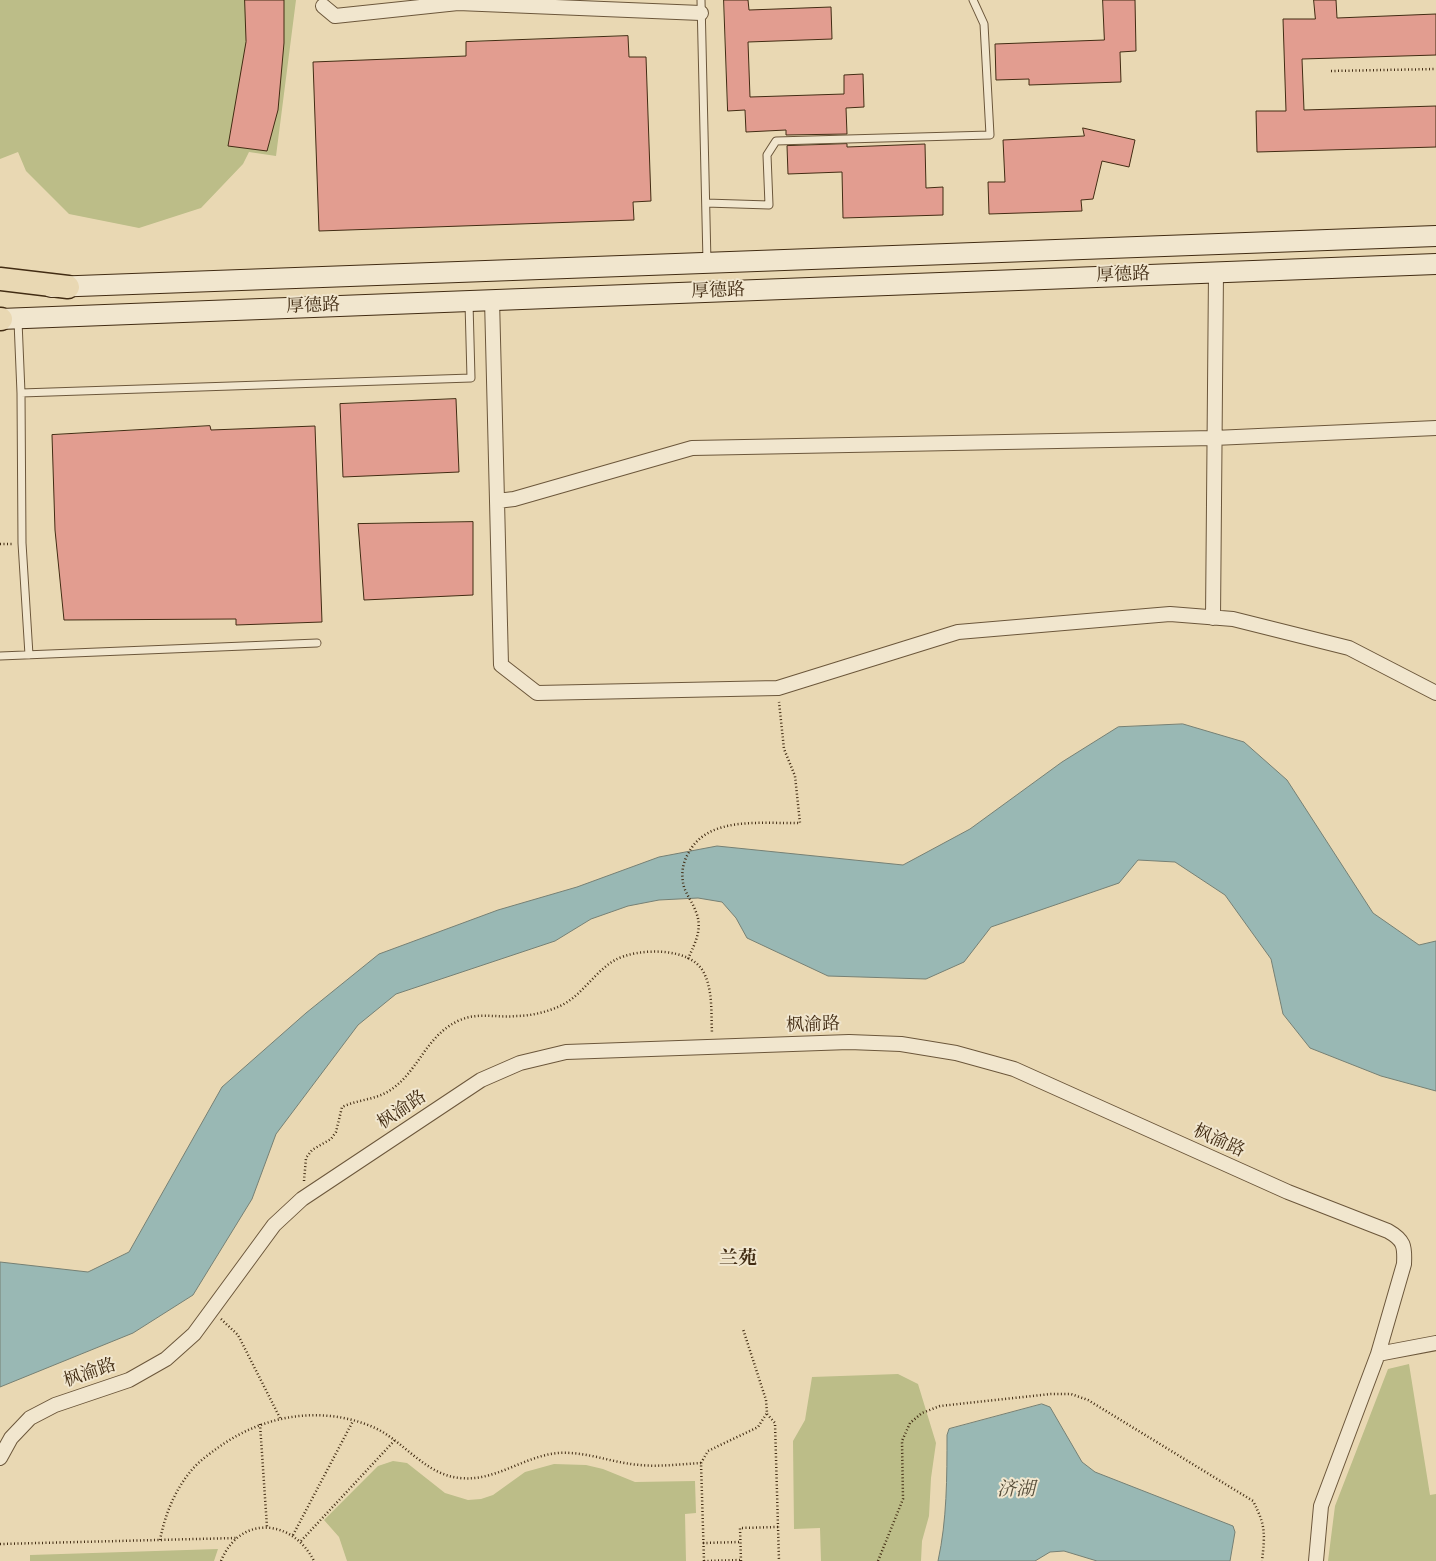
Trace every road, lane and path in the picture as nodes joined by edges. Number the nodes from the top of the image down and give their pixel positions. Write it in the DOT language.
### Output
graph roads {
  1 [pos="973,0"];
  2 [pos="323,3"];
  3 [pos="701,6"];
  4 [pos="1436,69"];
  5 [pos="1331,71"];
  6 [pos="706,203"];
  7 [pos="1436,236"];
  8 [pos="707,264"];
  9 [pos="1436,264"];
  10 [pos="1216,272"];
  11 [pos="0,279"];
  12 [pos="68,287"];
  13 [pos="0,289"];
  14 [pos="492,299"];
  15 [pos="469,300"];
  16 [pos="5,319"];
  17 [pos="21,393"];
  18 [pos="1436,428"];
  19 [pos="1214,438"];
  20 [pos="497,501"];
  21 [pos="1212,618"];
  22 [pos="317,643"];
  23 [pos="29,654"];
  24 [pos="0,656"];
  25 [pos="778,688"];
  26 [pos="1436,693"];
  27 [pos="688,959"];
  28 [pos="712,1047"];
  29 [pos="302,1199"];
  30 [pos="210,1312"];
  31 [pos="743,1329"];
  32 [pos="1436,1343"];
  33 [pos="1378,1354"];
  34 [pos="766,1413"];
  35 [pos="280,1418"];
  36 [pos="353,1421"];
  37 [pos="260,1424"];
  38 [pos="395,1440"];
  39 [pos="0,1458"];
  40 [pos="700,1463"];
  41 [pos="267,1527"];
  42 [pos="778,1527"];
  43 [pos="293,1535"];
  44 [pos="236,1538"];
  45 [pos="160,1540"];
  46 [pos="300,1541"];
  47 [pos="740,1542"];
  48 [pos="703,1543"];
  49 [pos="0,1544"];
  50 [pos="741,1560"];
  51 [pos="221,1561"];
  52 [pos="314,1561"];
  53 [pos="704,1561"];
  54 [pos="779,1561"];
  55 [pos="878,1561"];
  56 [pos="1262,1561"];
  57 [pos="1316,1561"];
  1 -- 6 [label="lane"];
  2 -- 3 [label="street"];
  3 -- 6 [label="lane"];
  4 -- 5 [label="path"];
  6 -- 8 [label="lane"];
  7 -- 8 [label="main road, 厚德路"];
  8 -- 12 [label="main road, 厚德路"];
  9 -- 10 [label="main road, 厚德路"];
  10 -- 14 [label="main road, 厚德路"];
  10 -- 19 [label="street"];
  11 -- 12 [label="highway"];
  12 -- 13 [label="main road, 厚德路"];
  14 -- 15 [label="main road, 厚德路"];
  14 -- 20 [label="street"];
  15 -- 16 [label="main road, 厚德路"];
  15 -- 17 [label="lane"];
  16 -- 17 [label="lane"];
  17 -- 23 [label="lane"];
  18 -- 19 [label="street"];
  19 -- 20 [label="street"];
  19 -- 21 [label="street"];
  20 -- 25 [label="street"];
  21 -- 25 [label="street"];
  21 -- 26 [label="street"];
  22 -- 23 [label="lane"];
  23 -- 24 [label="lane"];
  25 -- 27 [label="path"];
  27 -- 28 [label="path"];
  27 -- 29 [label="path"];
  28 -- 29 [label="street, 枫渝路"];
  28 -- 33 [label="street, 枫渝路"];
  29 -- 30 [label="street, 枫渝路"];
  30 -- 35 [label="path"];
  30 -- 39 [label="street, 枫渝路"];
  31 -- 34 [label="path"];
  32 -- 33 [label="street"];
  33 -- 57 [label="street, 枫渝路"];
  34 -- 40 [label="path"];
  34 -- 42 [label="path"];
  35 -- 36 [label="path"];
  35 -- 37 [label="path"];
  36 -- 38 [label="path"];
  36 -- 43 [label="path"];
  37 -- 41 [label="path"];
  37 -- 45 [label="path"];
  38 -- 40 [label="path"];
  38 -- 46 [label="path"];
  40 -- 48 [label="path"];
  41 -- 43 [label="path"];
  41 -- 44 [label="path"];
  42 -- 47 [label="path"];
  42 -- 54 [label="path"];
  43 -- 46 [label="path"];
  44 -- 45 [label="path"];
  44 -- 51 [label="path"];
  45 -- 49 [label="path"];
  46 -- 52 [label="path"];
  47 -- 48 [label="path"];
  47 -- 50 [label="path"];
  48 -- 53 [label="path"];
  50 -- 53 [label="path"];
  55 -- 56 [label="path"];
}
